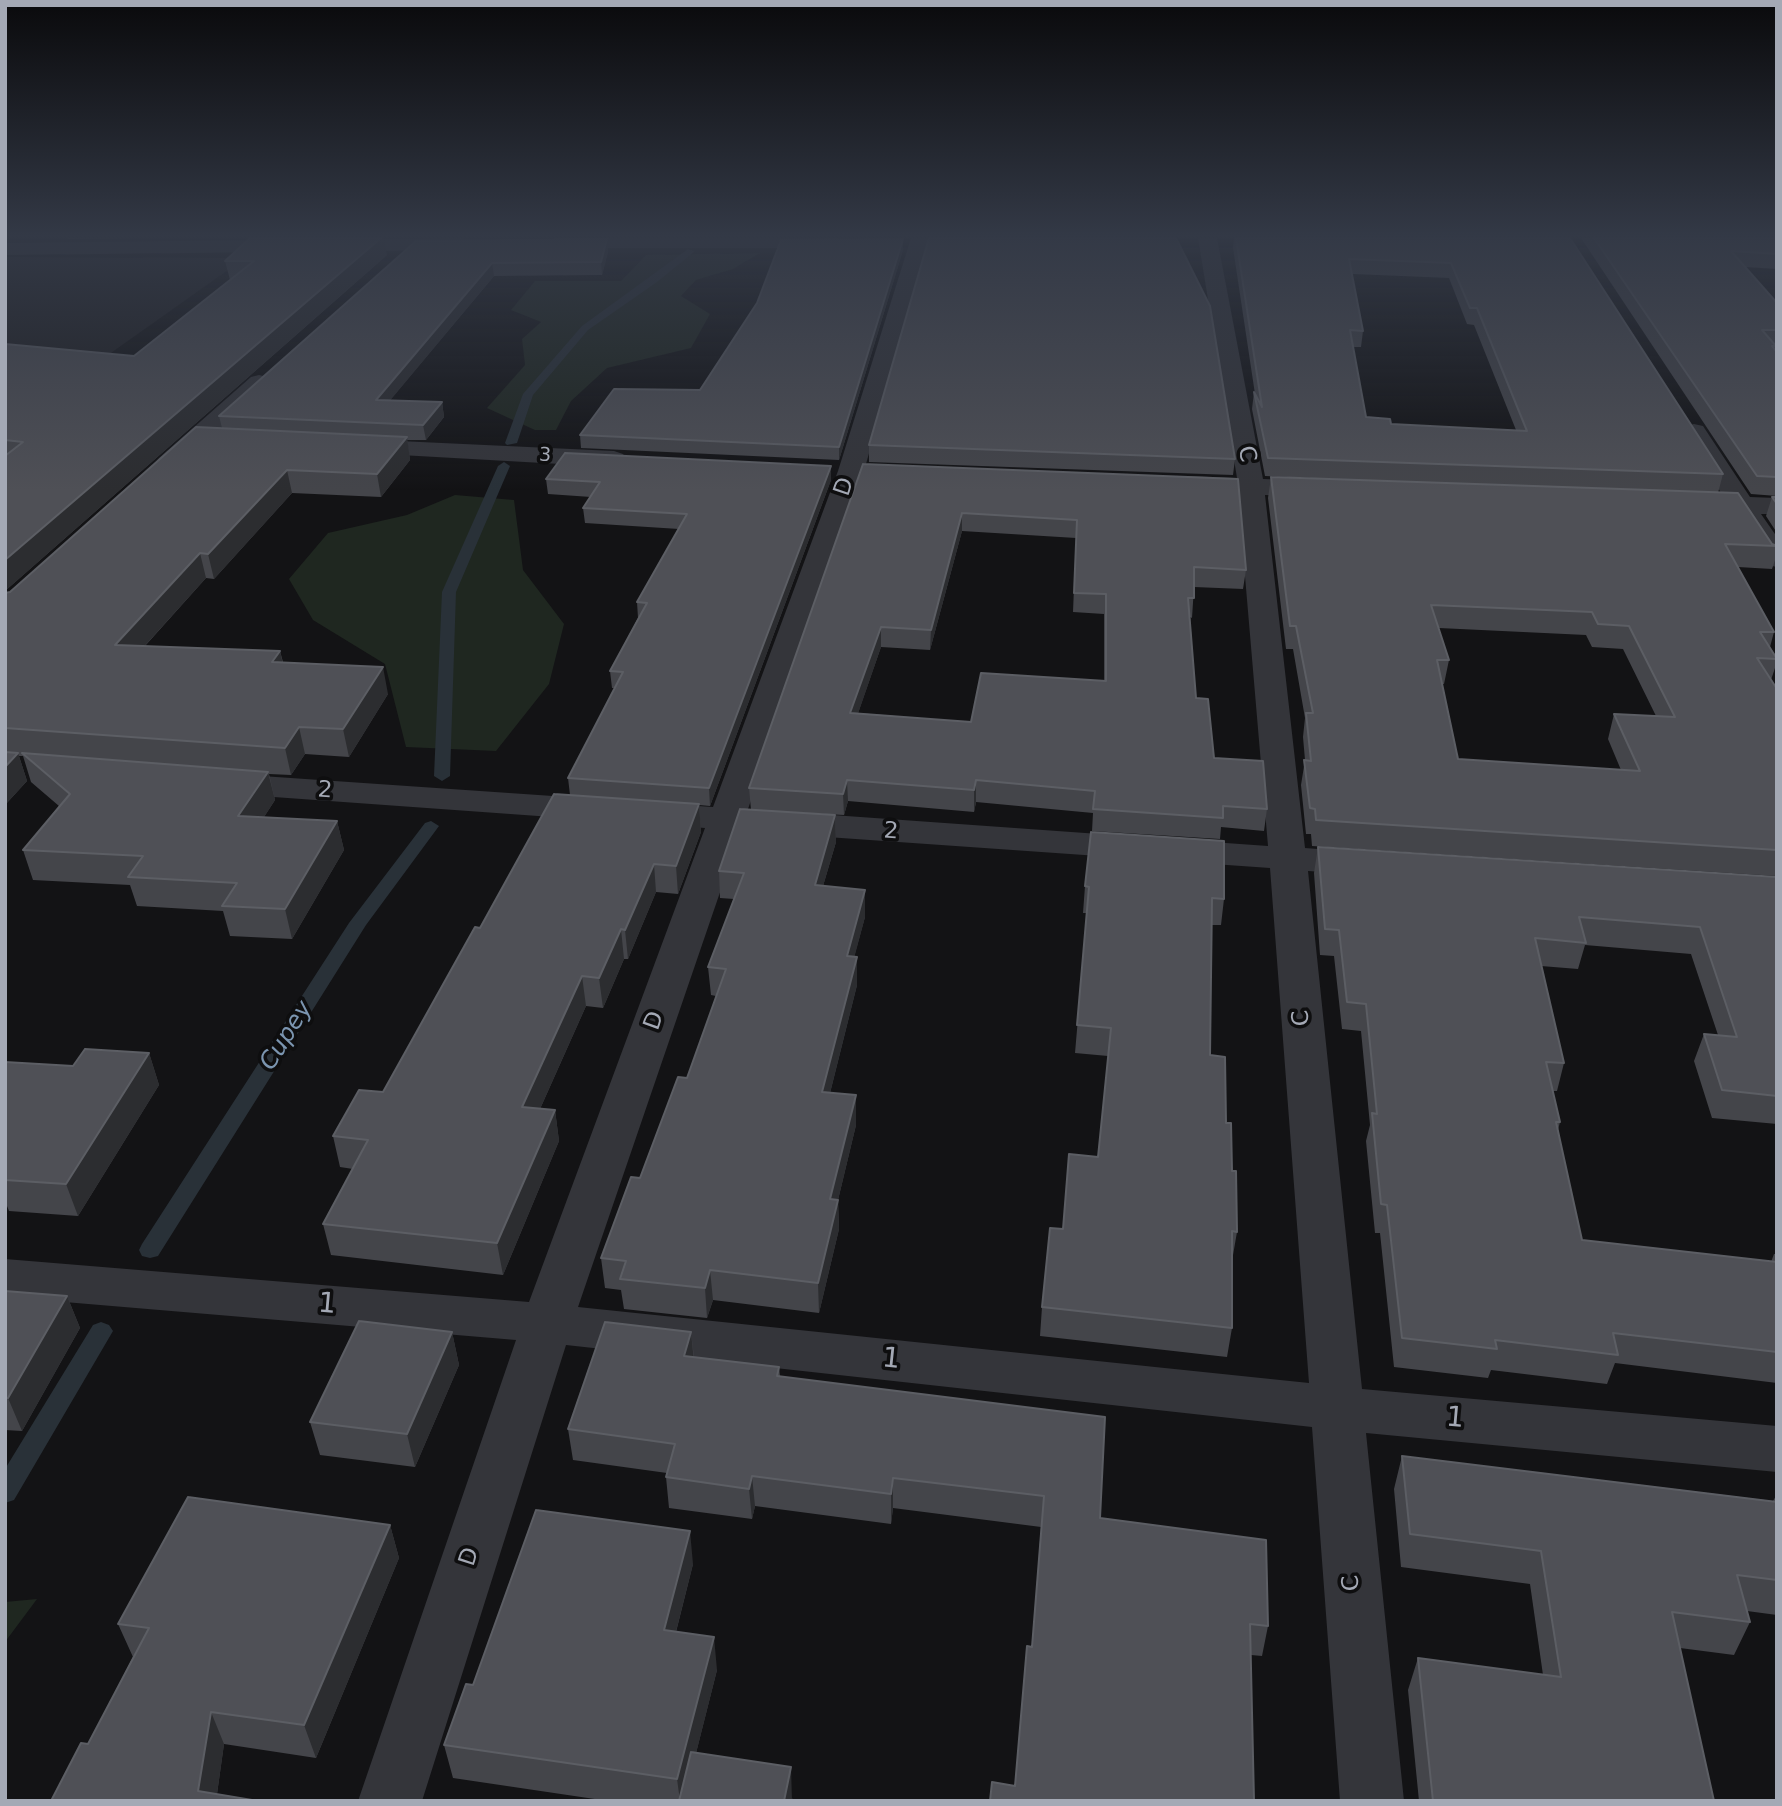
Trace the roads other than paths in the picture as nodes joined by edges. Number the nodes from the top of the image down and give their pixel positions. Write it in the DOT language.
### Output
graph roads {
  1 [pos="895,322"];
  2 [pos="1222,322"];
  3 [pos="278,365"];
  4 [pos="1681,412"];
  5 [pos="194,439"];
  6 [pos="236,441"];
  7 [pos="334,446"];
  8 [pos="642,460"];
  9 [pos="155,475"];
  10 [pos="1169,483"];
  11 [pos="1251,486"];
  12 [pos="1349,490"];
  13 [pos="1671,502"];
  14 [pos="1741,504"];
  15 [pos="1777,506"];
  16 [pos="1777,559"];
  17 [pos="186,781"];
  18 [pos="726,821"];
  19 [pos="1288,859"];
  20 [pos="1400,866"];
  21 [pos="5,1278"];
  22 [pos="547,1323"];
  23 [pos="1336,1408"];
  24 [pos="1777,1449"];
  25 [pos="390,1801"];
  26 [pos="1372,1801"];
  1 -- 18 [label="street, D"];
  2 -- 11 [label="street, C"];
  3 -- 5 [label="street"];
  4 -- 14 [label="street"];
  5 -- 6 [label="street"];
  5 -- 9 [label="street"];
  7 -- 8 [label="street, 3"];
  10 -- 11 [label="street"];
  11 -- 12 [label="street"];
  11 -- 19 [label="street, C"];
  13 -- 14 [label="street"];
  14 -- 15 [label="street"];
  14 -- 16 [label="street"];
  17 -- 18 [label="street, 2"];
  18 -- 19 [label="street, 2"];
  18 -- 22 [label="street, D"];
  19 -- 20 [label="street, 2"];
  19 -- 23 [label="street, C"];
  21 -- 22 [label="street, 1"];
  22 -- 23 [label="street, 1"];
  22 -- 25 [label="street, D"];
  23 -- 24 [label="street, 1"];
  23 -- 26 [label="street, C"];
}
